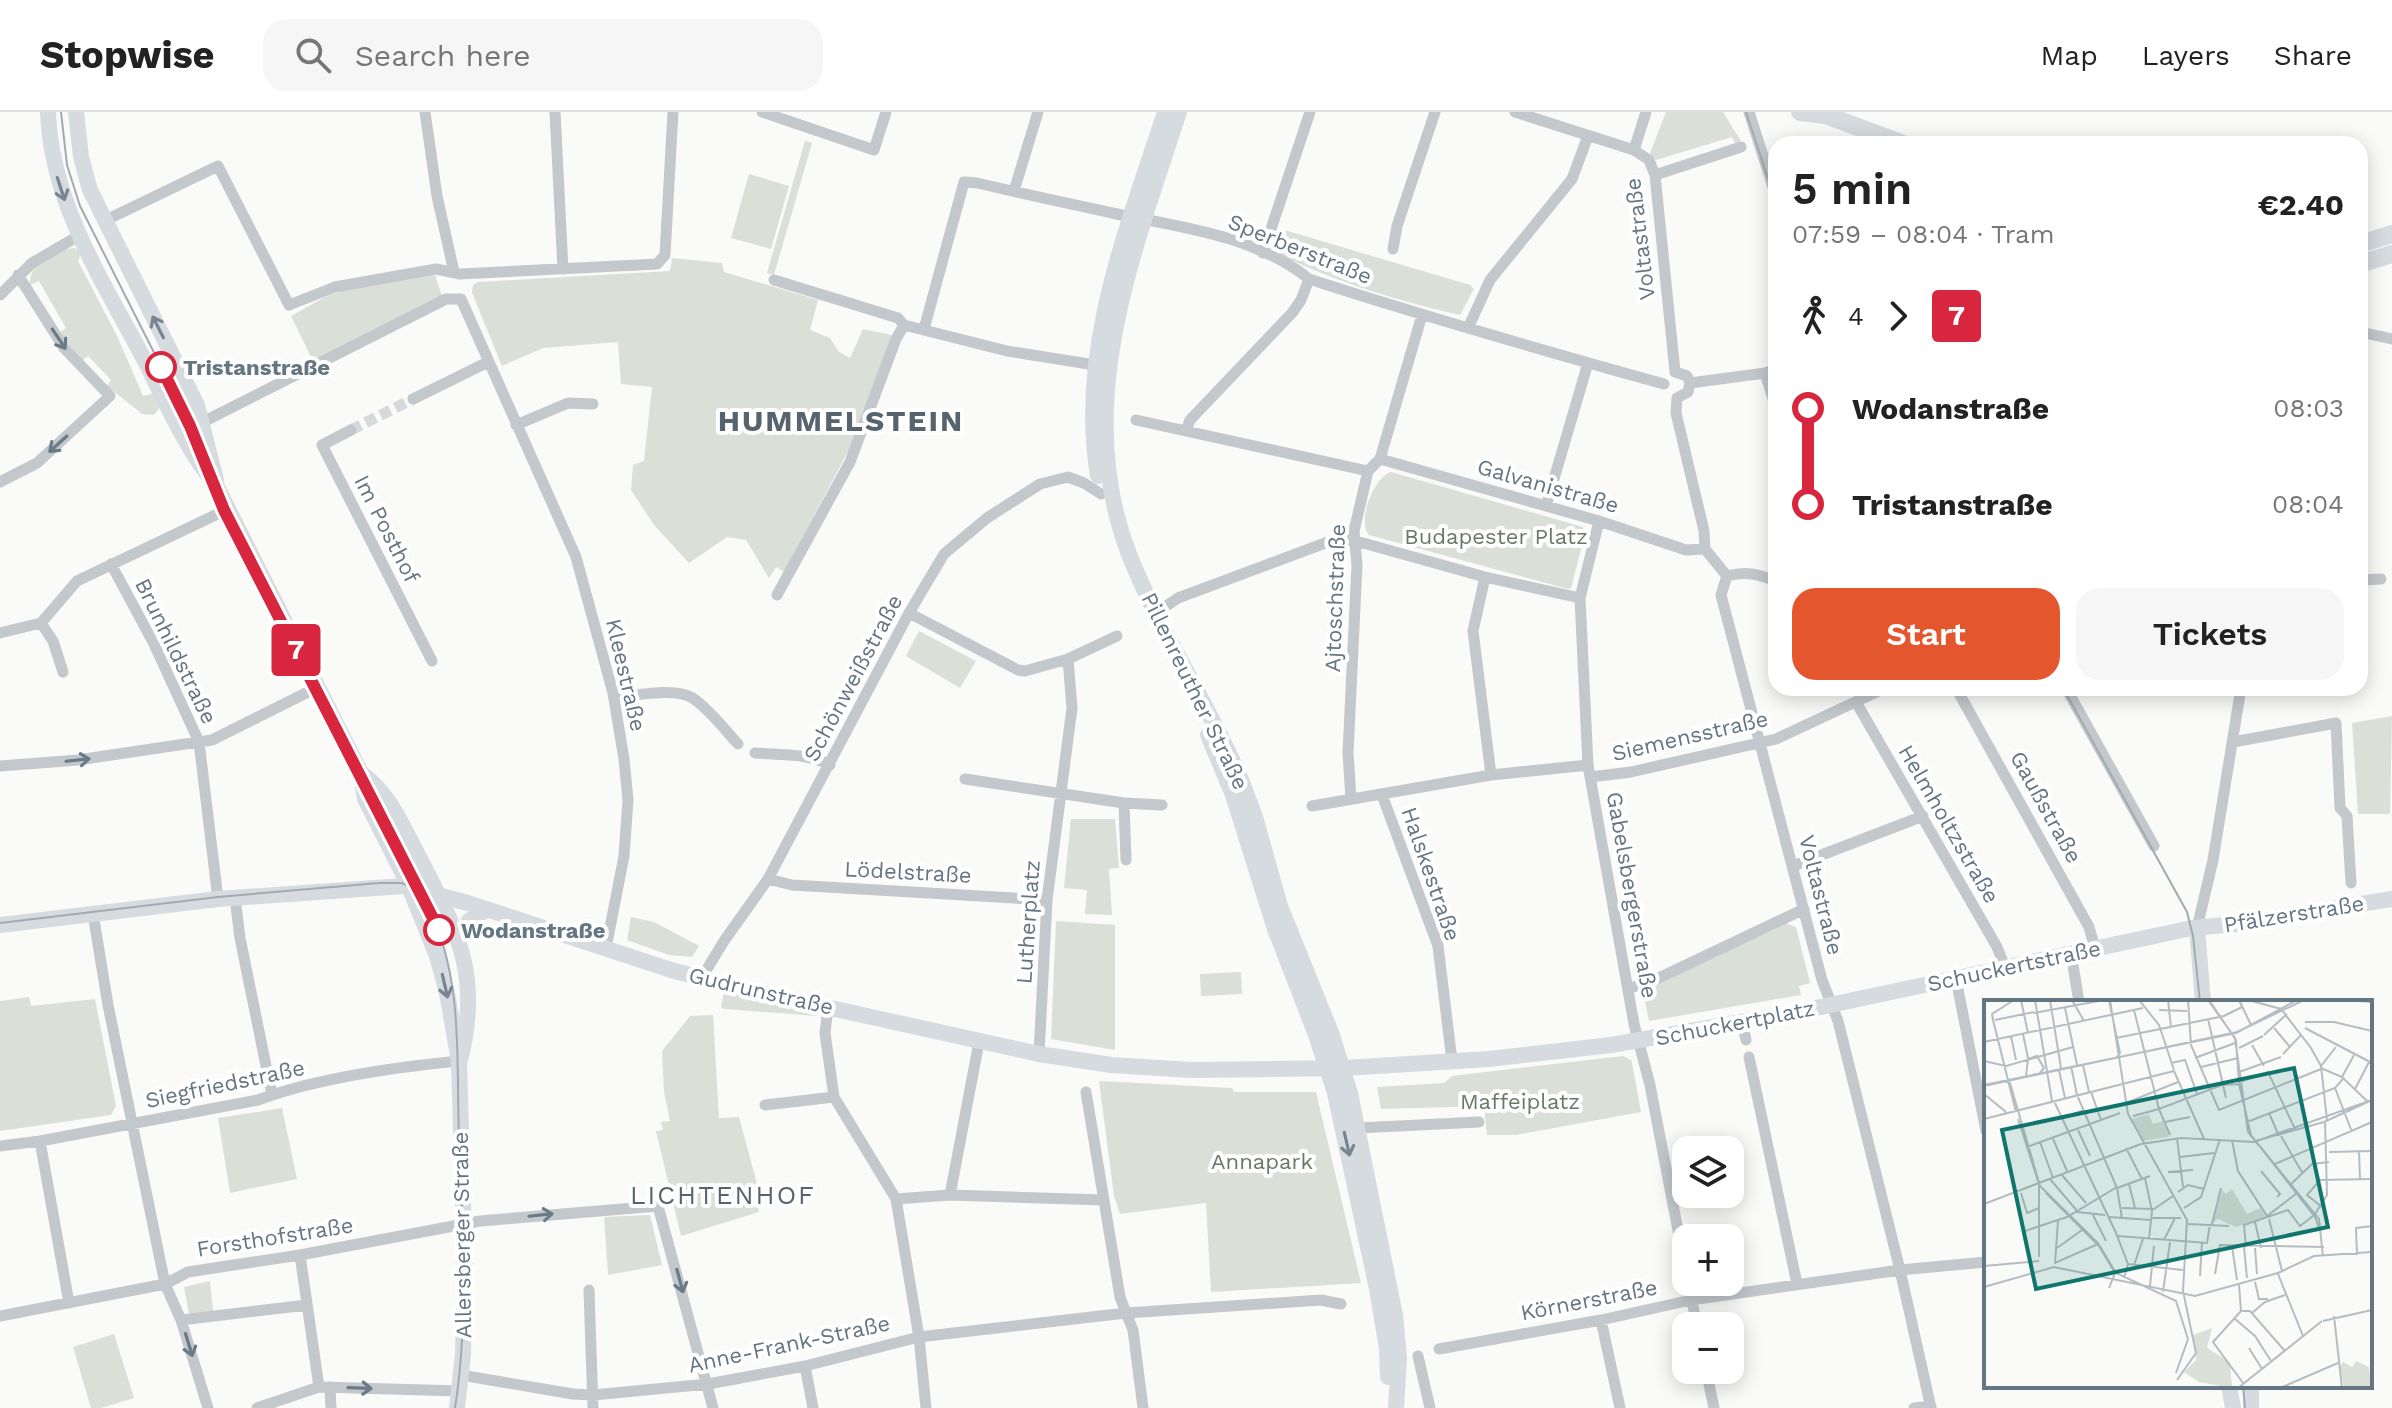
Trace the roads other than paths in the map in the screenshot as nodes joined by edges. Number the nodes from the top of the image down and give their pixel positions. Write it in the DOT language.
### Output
graph roads {
  1 [pos="48,112"];
  2 [pos="76,112"];
  3 [pos="425,112"];
  4 [pos="555,112"];
  5 [pos="673,112"];
  6 [pos="762,112"];
  7 [pos="886,112"];
  8 [pos="1038,112"];
  9 [pos="1165,112"];
  10 [pos="1179,112"];
  11 [pos="1310,112"];
  12 [pos="1435,112"];
  13 [pos="1515,112"];
  14 [pos="1646,112"];
  15 [pos="1749,112"];
  16 [pos="1800,112"];
  17 [pos="1824,113"];
  18 [pos="783,116"];
  19 [pos="1588,136"];
  20 [pos="1883,136"];
  21 [pos="1741,147"];
  22 [pos="1634,150"];
  23 [pos="1768,171"];
  24 [pos="1655,175"];
  25 [pos="1014,191"];
  26 [pos="1138,217"];
  27 [pos="104,221"];
  28 [pos="2392,234"];
  29 [pos="80,235"];
  30 [pos="2368,242"];
  31 [pos="1393,249"];
  32 [pos="1263,253"];
  33 [pos="2392,254"];
  34 [pos="2368,262"];
  35 [pos="563,270"];
  36 [pos="454,272"];
  37 [pos="18,275"];
  38 [pos="1309,279"];
  39 [pos="774,280"];
  40 [pos="0,295"];
  41 [pos="1422,315"];
  42 [pos="904,325"];
  43 [pos="1469,326"];
  44 [pos="924,329"];
  45 [pos="2368,334"];
  46 [pos="2392,339"];
  47 [pos="488,362"];
  48 [pos="1588,363"];
  49 [pos="1095,365"];
  50 [pos="1768,371"];
  51 [pos="1675,372"];
  52 [pos="1690,383"];
  53 [pos="1664,384"];
  54 [pos="1677,398"];
  55 [pos="413,399"];
  56 [pos="593,404"];
  57 [pos="1136,420"];
  58 [pos="203,422"];
  59 [pos="516,425"];
  60 [pos="179,428"];
  61 [pos="351,430"];
  62 [pos="1186,431"];
  63 [pos="1380,459"];
  64 [pos="1368,471"];
  65 [pos="0,482"];
  66 [pos="216,485"];
  67 [pos="1101,494"];
  68 [pos="1546,506"];
  69 [pos="228,509"];
  70 [pos="1599,521"];
  71 [pos="1356,541"];
  72 [pos="1705,549"];
  73 [pos="111,564"];
  74 [pos="1727,576"];
  75 [pos="1485,577"];
  76 [pos="1768,578"];
  77 [pos="2381,579"];
  78 [pos="2368,580"];
  79 [pos="777,595"];
  80 [pos="1580,598"];
  81 [pos="909,613"];
  82 [pos="1156,613"];
  83 [pos="41,623"];
  84 [pos="0,633"];
  85 [pos="1117,636"];
  86 [pos="1068,659"];
  87 [pos="432,661"];
  88 [pos="63,672"];
  89 [pos="318,687"];
  90 [pos="1868,696"];
  91 [pos="1960,696"];
  92 [pos="2070,696"];
  93 [pos="2240,696"];
  94 [pos="614,698"];
  95 [pos="1856,702"];
  96 [pos="199,742"];
  97 [pos="1761,742"];
  98 [pos="2233,742"];
  99 [pos="738,744"];
  100 [pos="755,753"];
  101 [pos="830,765"];
  102 [pos="0,766"];
  103 [pos="1589,771"];
  104 [pos="361,773"];
  105 [pos="1491,775"];
  106 [pos="965,779"];
  107 [pos="1062,795"];
  108 [pos="1382,795"];
  109 [pos="1351,799"];
  110 [pos="1124,803"];
  111 [pos="1162,805"];
  112 [pos="1312,806"];
  113 [pos="1923,816"];
  114 [pos="2154,846"];
  115 [pos="1126,860"];
  116 [pos="1793,866"];
  117 [pos="768,879"];
  118 [pos="2351,883"];
  119 [pos="409,887"];
  120 [pos="439,895"];
  121 [pos="227,898"];
  122 [pos="2392,899"];
  123 [pos="1047,900"];
  124 [pos="487,909"];
  125 [pos="1804,909"];
  126 [pos="93,914"];
  127 [pos="0,925"];
  128 [pos="2197,928"];
  129 [pos="459,940"];
  130 [pos="606,948"];
  131 [pos="2095,948"];
  132 [pos="2071,953"];
  133 [pos="2005,967"];
  134 [pos="701,979"];
  135 [pos="1956,979"];
  136 [pos="1629,988"];
  137 [pos="2079,1000"];
  138 [pos="2203,1000"];
  139 [pos="1832,1004"];
  140 [pos="828,1007"];
  141 [pos="1742,1022"];
  142 [pos="1746,1040"];
  143 [pos="1638,1041"];
  144 [pos="979,1042"];
  145 [pos="1039,1054"];
  146 [pos="1749,1057"];
  147 [pos="459,1061"];
  148 [pos="1452,1061"];
  149 [pos="1336,1068"];
  150 [pos="1086,1092"];
  151 [pos="272,1095"];
  152 [pos="834,1097"];
  153 [pos="765,1105"];
  154 [pos="1984,1121"];
  155 [pos="1479,1122"];
  156 [pos="132,1124"];
  157 [pos="1359,1128"];
  158 [pos="40,1141"];
  159 [pos="0,1146"];
  160 [pos="950,1195"];
  161 [pos="896,1199"];
  162 [pos="1103,1200"];
  163 [pos="464,1224"];
  164 [pos="1677,1224"];
  165 [pos="300,1255"];
  166 [pos="1984,1262"];
  167 [pos="1900,1270"];
  168 [pos="165,1284"];
  169 [pos="1797,1284"];
  170 [pos="589,1290"];
  171 [pos="1690,1296"];
  172 [pos="1691,1300"];
  173 [pos="69,1303"];
  174 [pos="1341,1304"];
  175 [pos="307,1305"];
  176 [pos="1694,1312"];
  177 [pos="1126,1313"];
  178 [pos="0,1316"];
  179 [pos="181,1320"];
  180 [pos="1601,1320"];
  181 [pos="919,1337"];
  182 [pos="1439,1349"];
  183 [pos="1418,1356"];
  184 [pos="805,1366"];
  185 [pos="708,1384"];
  186 [pos="1709,1384"];
  187 [pos="325,1387"];
  188 [pos="2229,1388"];
  189 [pos="459,1391"];
  190 [pos="593,1402"];
  191 [pos="1931,1407"];
  192 [pos="208,1408"];
  193 [pos="257,1408"];
  194 [pos="331,1408"];
  195 [pos="713,1408"];
  196 [pos="813,1408"];
  197 [pos="926,1408"];
  198 [pos="1143,1408"];
  199 [pos="1387,1408"];
  200 [pos="1396,1408"];
  201 [pos="1430,1408"];
  202 [pos="1620,1408"];
  203 [pos="1714,1408"];
  204 [pos="1914,1408"];
  205 [pos="2233,1408"];
  1 -- 29 [label="main road, Allersberger Straße, one-way"];
  2 -- 27 [label="main road, Allersberger Straße"];
  3 -- 36 [label="street"];
  4 -- 35 [label="street"];
  5 -- 35 [label="street"];
  6 -- 18 [label="street"];
  7 -- 18 [label="street"];
  8 -- 25 [label="street"];
  9 -- 26 [label="main road, Pillenreuther Straße"];
  10 -- 26 [label="main road, Pillenreuther Straße"];
  11 -- 32 [label="street"];
  12 -- 31 [label="street"];
  13 -- 19 [label="street"];
  14 -- 22 [label="street, Voltastraße"];
  15 -- 23 [label="street"];
  16 -- 17 [label="main road"];
  17 -- 20 [label="main road"];
  19 -- 22 [label="street"];
  19 -- 43 [label="street"];
  21 -- 24 [label="street"];
  22 -- 24 [label="street, Voltastraße"];
  24 -- 51 [label="street, Voltastraße"];
  25 -- 26 [label="street, Sperberstraße"];
  25 -- 44 [label="street, Sperberstraße"];
  26 -- 32 [label="street, Sperberstraße"];
  26 -- 49 [label="main road, Pillenreuther Straße"];
  26 -- 82 [label="main road, Pillenreuther Straße"];
  27 -- 36 [label="street"];
  58 -- 27 [label="main road, Allersberger Straße, one-way"];
  28 -- 30 [label="main road"];
  29 -- 37 [label="street"];
  29 -- 60 [label="main road, Allersberger Straße"];
  32 -- 38 [label="street, Sperberstraße"];
  33 -- 34 [label="main road"];
  35 -- 36 [label="street"];
  37 -- 40 [label="street"];
  37 -- 65 [label="street, one-way"];
  38 -- 41 [label="street, Sperberstraße"];
  38 -- 62 [label="street"];
  39 -- 42 [label="street"];
  41 -- 43 [label="street, Sperberstraße"];
  41 -- 63 [label="street"];
  42 -- 44 [label="street"];
  42 -- 79 [label="street"];
  43 -- 48 [label="street, Sperberstraße"];
  44 -- 49 [label="street"];
  45 -- 46 [label="street"];
  47 -- 55 [label="street"];
  47 -- 58 [label="street, Kleestraße"];
  47 -- 59 [label="street, Kleestraße"];
  48 -- 53 [label="street, Sperberstraße"];
  48 -- 68 [label="street"];
  49 -- 67 [label="main road, Pillenreuther Straße"];
  50 -- 52 [label="street"];
  51 -- 52 [label="street"];
  51 -- 53 [label="street"];
  52 -- 54 [label="street"];
  53 -- 54 [label="street"];
  54 -- 72 [label="street"];
  56 -- 59 [label="street"];
  57 -- 62 [label="street"];
  58 -- 60 [label="street"];
  58 -- 66 [label="main road, Allersberger Straße"];
  59 -- 94 [label="street, Kleestraße"];
  60 -- 66 [label="main road, Allersberger Straße"];
  61 -- 87 [label="street, Im Posthof"];
  62 -- 64 [label="street"];
  63 -- 64 [label="street"];
  63 -- 68 [label="street, Galvanistraße"];
  64 -- 71 [label="street, Ajtoschstraße"];
  66 -- 69 [label="main road, Allersberger Straße"];
  67 -- 81 [label="street, Schönweißstraße"];
  67 -- 149 [label="main road, Pillenreuther Straße"];
  68 -- 70 [label="street, Galvanistraße"];
  69 -- 73 [label="street"];
  69 -- 89 [label="main road, Allersberger Straße"];
  70 -- 72 [label="street, Galvanistraße"];
  70 -- 80 [label="street, Gabelsbergerstraße"];
  71 -- 75 [label="street"];
  71 -- 82 [label="street"];
  71 -- 109 [label="street, Ajtoschstraße"];
  72 -- 74 [label="street"];
  73 -- 83 [label="street"];
  73 -- 96 [label="street, Brunhildstraße"];
  74 -- 76 [label="street"];
  74 -- 97 [label="street, Voltastraße"];
  75 -- 80 [label="street"];
  75 -- 105 [label="street"];
  77 -- 78 [label="street"];
  80 -- 103 [label="street, Gabelsbergerstraße"];
  81 -- 86 [label="street"];
  81 -- 101 [label="street, Schönweißstraße"];
  82 -- 149 [label="main road, Pillenreuther Straße"];
  83 -- 84 [label="street"];
  83 -- 88 [label="street"];
  85 -- 86 [label="street"];
  86 -- 107 [label="street, Lutherplatz"];
  89 -- 96 [label="street"];
  89 -- 104 [label="main road, Allersberger Straße"];
  90 -- 95 [label="street, Siemensstraße"];
  91 -- 131 [label="street, Gaußstraße"];
  92 -- 114 [label="street"];
  93 -- 98 [label="street"];
  94 -- 99 [label="street"];
  94 -- 130 [label="street, Kleestraße"];
  95 -- 97 [label="street, Siemensstraße"];
  95 -- 113 [label="street, Helmholtzstraße"];
  102 -- 96 [label="street, one-way"];
  96 -- 121 [label="street, Brunhildstraße"];
  97 -- 103 [label="street, Siemensstraße"];
  97 -- 116 [label="street, Voltastraße"];
  98 -- 118 [label="street"];
  98 -- 128 [label="street"];
  100 -- 101 [label="street"];
  101 -- 117 [label="street, Schönweißstraße"];
  103 -- 105 [label="street, Siemensstraße"];
  103 -- 136 [label="street, Gabelsbergerstraße"];
  104 -- 119 [label="main road, Allersberger Straße"];
  104 -- 120 [label="main road, Allersberger Straße"];
  105 -- 108 [label="street, Siemensstraße"];
  106 -- 107 [label="street"];
  107 -- 110 [label="street"];
  107 -- 123 [label="street, Lutherplatz"];
  108 -- 109 [label="street, Siemensstraße"];
  108 -- 148 [label="street, Halskestraße"];
  109 -- 112 [label="street, Siemensstraße"];
  110 -- 111 [label="street"];
  110 -- 115 [label="street"];
  113 -- 116 [label="street"];
  113 -- 133 [label="street, Helmholtzstraße"];
  116 -- 125 [label="street, Voltastraße"];
  117 -- 123 [label="street, Lödelstraße"];
  117 -- 134 [label="street, Schönweißstraße"];
  119 -- 120 [label="main road"];
  119 -- 121 [label="main road"];
  119 -- 147 [label="main road, Allersberger Straße, one-way"];
  120 -- 124 [label="main road, Gudrunstraße"];
  120 -- 129 [label="main road, Allersberger Straße"];
  121 -- 126 [label="main road"];
  121 -- 151 [label="street, Brunhildstraße"];
  122 -- 128 [label="main road, Pfälzerstraße"];
  123 -- 145 [label="street, Lutherplatz"];
  124 -- 129 [label="main road"];
  124 -- 130 [label="main road, Gudrunstraße"];
  125 -- 136 [label="street"];
  125 -- 139 [label="street, Voltastraße"];
  126 -- 127 [label="main road"];
  126 -- 156 [label="street"];
  128 -- 131 [label="main road, Schuckertstraße"];
  128 -- 138 [label="main road"];
  129 -- 147 [label="main road, Allersberger Straße"];
  130 -- 134 [label="main road, Gudrunstraße"];
  131 -- 132 [label="main road, Schuckertstraße"];
  132 -- 133 [label="main road, Schuckertstraße"];
  132 -- 137 [label="street"];
  133 -- 135 [label="main road, Schuckertstraße"];
  134 -- 140 [label="main road, Gudrunstraße"];
  135 -- 139 [label="main road, Schuckertstraße"];
  135 -- 154 [label="street"];
  136 -- 143 [label="street, Gabelsbergerstraße"];
  139 -- 141 [label="main road, Schuckertplatz"];
  139 -- 167 [label="street, Voltastraße"];
  140 -- 144 [label="main road, Gudrunstraße"];
  140 -- 152 [label="street"];
  141 -- 142 [label="street"];
  141 -- 143 [label="main road, Schuckertplatz"];
  143 -- 148 [label="main road"];
  143 -- 164 [label="street, Gabelsbergerstraße"];
  144 -- 145 [label="main road, Gudrunstraße"];
  144 -- 160 [label="street"];
  145 -- 149 [label="main road, Gudrunstraße"];
  146 -- 169 [label="street"];
  147 -- 151 [label="street, Siegfriedstraße"];
  147 -- 163 [label="main road, Allersberger Straße"];
  148 -- 149 [label="main road"];
  149 -- 157 [label="main road, Pillenreuther Straße"];
  149 -- 199 [label="main road, Pillenreuther Straße, one-way"];
  150 -- 162 [label="street"];
  151 -- 156 [label="street, Siegfriedstraße"];
  152 -- 153 [label="street"];
  152 -- 161 [label="street"];
  155 -- 157 [label="street"];
  156 -- 158 [label="street, Siegfriedstraße"];
  156 -- 168 [label="street"];
  157 -- 200 [label="main road, Pillenreuther Straße"];
  158 -- 159 [label="street, Siegfriedstraße"];
  158 -- 173 [label="street"];
  160 -- 161 [label="street"];
  160 -- 162 [label="street"];
  161 -- 181 [label="street"];
  162 -- 177 [label="street"];
  163 -- 165 [label="street, Forsthofstraße"];
  163 -- 185 [label="street, Forsthofstraße, one-way"];
  163 -- 189 [label="main road, Allersberger Straße"];
  165 -- 168 [label="street, Forsthofstraße"];
  165 -- 175 [label="street"];
  166 -- 167 [label="street, Körnerstraße"];
  167 -- 169 [label="street, Körnerstraße"];
  167 -- 191 [label="street, Voltastraße"];
  168 -- 173 [label="street, Forsthofstraße"];
  168 -- 179 [label="street"];
  169 -- 172 [label="street, Körnerstraße"];
  170 -- 190 [label="street"];
  171 -- 172 [label="street"];
  172 -- 176 [label="street"];
  172 -- 180 [label="street, Körnerstraße"];
  173 -- 178 [label="street, Forsthofstraße"];
  174 -- 177 [label="street, Anne-Frank-Straße"];
  175 -- 179 [label="street"];
  175 -- 187 [label="street"];
  177 -- 181 [label="street, Anne-Frank-Straße"];
  177 -- 198 [label="street"];
  179 -- 192 [label="street, one-way"];
  180 -- 182 [label="street, Körnerstraße"];
  180 -- 202 [label="street"];
  181 -- 184 [label="street, Anne-Frank-Straße"];
  181 -- 197 [label="street"];
  183 -- 201 [label="street"];
  184 -- 185 [label="street, Anne-Frank-Straße"];
  184 -- 196 [label="street"];
  185 -- 190 [label="street, Anne-Frank-Straße"];
  185 -- 195 [label="street"];
  186 -- 203 [label="street"];
  187 -- 189 [label="street, Anne-Frank-Straße, one-way"];
  187 -- 193 [label="street"];
  187 -- 194 [label="street"];
  188 -- 205 [label="main road"];
  189 -- 190 [label="street, Anne-Frank-Straße"];
  191 -- 204 [label="street"];
}
